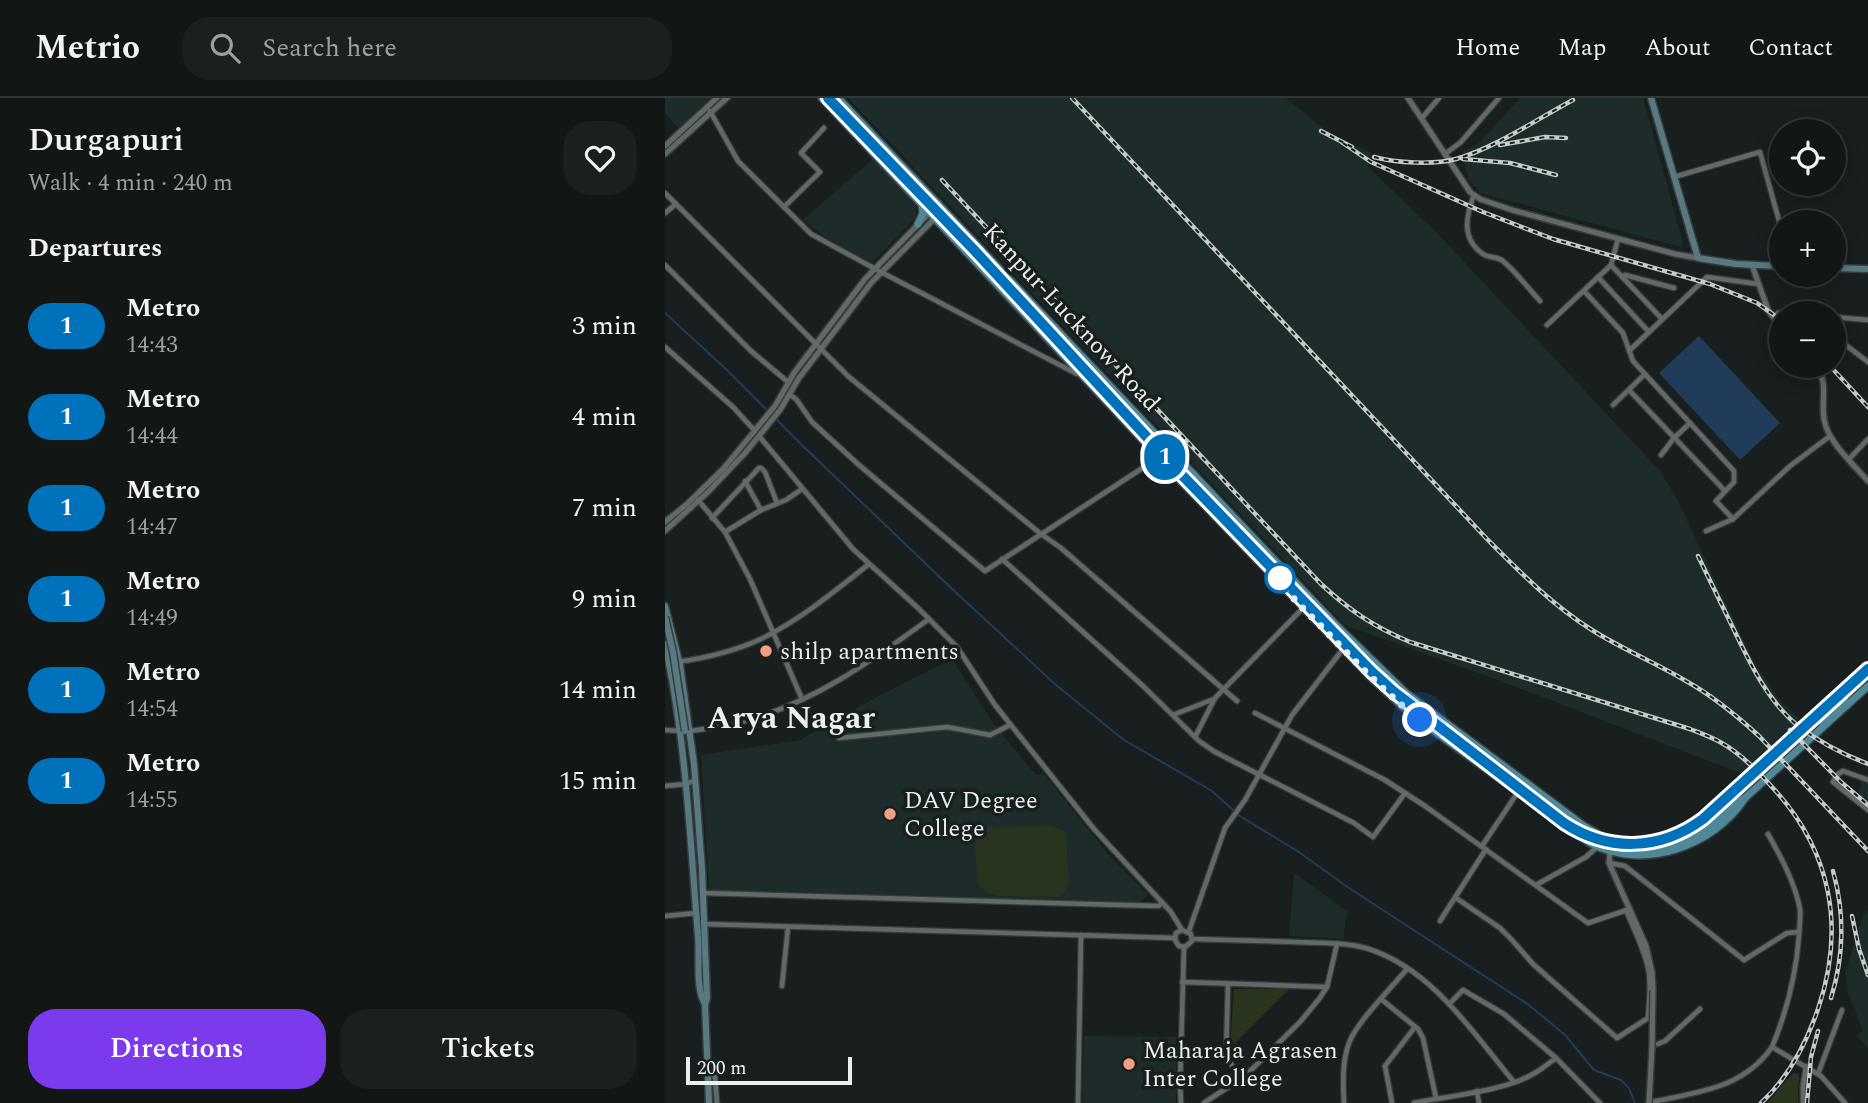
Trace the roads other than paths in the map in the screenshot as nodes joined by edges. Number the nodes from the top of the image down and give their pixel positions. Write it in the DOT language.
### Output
graph roads {
  1 [pos="717,98"];
  2 [pos="727,98"];
  3 [pos="822,98"];
  4 [pos="838,98"];
  5 [pos="1408,98"];
  6 [pos="1439,98"];
  7 [pos="1499,98"];
  8 [pos="1651,98"];
  9 [pos="710,111"];
  10 [pos="1421,119"];
  11 [pos="824,128"];
  12 [pos="665,146"];
  13 [pos="665,154"];
  14 [pos="1445,154"];
  15 [pos="1674,177"];
  16 [pos="665,193"];
  17 [pos="1474,195"];
  18 [pos="921,202"];
  19 [pos="676,204"];
  20 [pos="942,206"];
  21 [pos="784,207"];
  22 [pos="1776,210"];
  23 [pos="665,213"];
  24 [pos="933,215"];
  25 [pos="918,224"];
  26 [pos="1618,239"];
  27 [pos="1698,258"];
  28 [pos="665,265"];
  29 [pos="1611,265"];
  30 [pos="1752,265"];
  31 [pos="1769,266"];
  32 [pos="1846,268"];
  33 [pos="1868,269"];
  34 [pos="878,271"];
  35 [pos="1007,275"];
  36 [pos="1598,277"];
  37 [pos="1622,277"];
  38 [pos="997,284"];
  39 [pos="1758,285"];
  40 [pos="1674,288"];
  41 [pos="1584,291"];
  42 [pos="1540,301"];
  43 [pos="1769,312"];
  44 [pos="1846,318"];
  45 [pos="1662,319"];
  46 [pos="1868,320"];
  47 [pos="1050,321"];
  48 [pos="1547,325"];
  49 [pos="1040,330"];
  50 [pos="1649,332"];
  51 [pos="815,344"];
  52 [pos="1846,345"];
  53 [pos="665,347"];
  54 [pos="821,349"];
  55 [pos="1629,351"];
  56 [pos="1868,362"];
  57 [pos="1080,373"];
  58 [pos="1645,374"];
  59 [pos="1824,378"];
  60 [pos="788,382"];
  61 [pos="1629,390"];
  62 [pos="790,395"];
  63 [pos="1613,405"];
  64 [pos="778,408"];
  65 [pos="1690,423"];
  66 [pos="757,434"];
  67 [pos="1830,436"];
  68 [pos="1674,438"];
  69 [pos="1868,439"];
  70 [pos="1170,450"];
  71 [pos="1661,454"];
  72 [pos="1159,457"];
  73 [pos="1849,459"];
  74 [pos="745,481"];
  75 [pos="1868,481"];
  76 [pos="802,489"];
  77 [pos="1725,491"];
  78 [pos="698,500"];
  79 [pos="777,503"];
  80 [pos="761,510"];
  81 [pos="712,518"];
  82 [pos="1733,519"];
  83 [pos="665,522"];
  84 [pos="665,531"];
  85 [pos="1706,531"];
  86 [pos="725,532"];
  87 [pos="1041,534"];
  88 [pos="1002,559"];
  89 [pos="869,564"];
  90 [pos="665,606"];
  91 [pos="1303,608"];
  92 [pos="665,617"];
  93 [pos="929,620"];
  94 [pos="773,632"];
  95 [pos="1353,640"];
  96 [pos="665,644"];
  97 [pos="1343,649"];
  98 [pos="679,662"];
  99 [pos="669,663"];
  100 [pos="1868,679"];
  101 [pos="1868,685"];
  102 [pos="1223,690"];
  103 [pos="1215,698"];
  104 [pos="802,699"];
  105 [pos="1237,701"];
  106 [pos="1255,713"];
  107 [pos="1173,715"];
  108 [pos="1010,725"];
  109 [pos="1823,725"];
  110 [pos="1284,727"];
  111 [pos="665,730"];
  112 [pos="685,731"];
  113 [pos="1195,737"];
  114 [pos="839,738"];
  115 [pos="686,741"];
  116 [pos="684,753"];
  117 [pos="693,753"];
  118 [pos="1259,773"];
  119 [pos="695,780"];
  120 [pos="1868,780"];
  121 [pos="686,783"];
  122 [pos="665,786"];
  123 [pos="1518,792"];
  124 [pos="1405,793"];
  125 [pos="1745,798"];
  126 [pos="1868,810"];
  127 [pos="1768,834"];
  128 [pos="1611,840"];
  129 [pos="1597,847"];
  130 [pos="1484,848"];
  131 [pos="1610,852"];
  132 [pos="1609,863"];
  133 [pos="1536,885"];
  134 [pos="703,892"];
  135 [pos="1456,898"];
  136 [pos="1162,902"];
  137 [pos="1628,909"];
  138 [pos="700,913"];
  139 [pos="665,916"];
  140 [pos="1440,920"];
  141 [pos="701,924"];
  142 [pos="788,927"];
  143 [pos="1182,930"];
  144 [pos="1189,931"];
  145 [pos="1799,932"];
  146 [pos="1081,935"];
  147 [pos="1175,938"];
  148 [pos="1192,939"];
  149 [pos="1337,944"];
  150 [pos="1184,947"];
  151 [pos="1407,969"];
  152 [pos="1182,982"];
  153 [pos="1228,984"];
  154 [pos="782,986"];
  155 [pos="1327,986"];
  156 [pos="1381,999"];
  157 [pos="1448,1004"];
  158 [pos="1700,1009"];
  159 [pos="1842,1010"];
  160 [pos="1415,1027"];
  161 [pos="1658,1044"];
  162 [pos="1772,1047"];
  163 [pos="1556,1058"];
  164 [pos="1806,1066"];
  165 [pos="708,1072"];
  166 [pos="1818,1074"];
  167 [pos="1241,1079"];
  168 [pos="1514,1082"];
  169 [pos="1476,1091"];
  170 [pos="1436,1098"];
  171 [pos="709,1103"];
  172 [pos="717,1103"];
  173 [pos="1078,1103"];
  174 [pos="1181,1103"];
  175 [pos="1204,1103"];
  176 [pos="1344,1103"];
  177 [pos="1392,1103"];
  178 [pos="1414,1103"];
  179 [pos="1479,1103"];
  180 [pos="1600,1103"];
  181 [pos="1648,1103"];
  182 [pos="1803,1103"];
  183 [pos="1845,1103"];
  1 -- 9 [label="street"];
  2 -- 9 [label="street"];
  3 -- 18 [label="main road, Kanpur-Lucknow Road"];
  4 -- 20 [label="main road, Kanpur-Lucknow Road"];
  5 -- 10 [label="street"];
  6 -- 10 [label="street"];
  7 -- 14 [label="street"];
  8 -- 15 [label="main road"];
  9 -- 12 [label="street"];
  9 -- 13 [label="street"];
  9 -- 21 [label="street"];
  10 -- 14 [label="street"];
  11 -- 21 [label="street"];
  14 -- 17 [label="street"];
  15 -- 22 [label="street"];
  15 -- 27 [label="main road"];
  16 -- 19 [label="street"];
  17 -- 26 [label="street"];
  17 -- 42 [label="street"];
  18 -- 24 [label="main road, Kanpur-Lucknow Road"];
  18 -- 25 [label="main road"];
  19 -- 23 [label="street"];
  19 -- 51 [label="street"];
  20 -- 24 [label="street"];
  20 -- 35 [label="main road, Kanpur-Lucknow Road"];
  21 -- 34 [label="street"];
  24 -- 25 [label="street"];
  24 -- 34 [label="street"];
  24 -- 38 [label="main road, Kanpur-Lucknow Road"];
  25 -- 34 [label="street"];
  26 -- 27 [label="street"];
  26 -- 29 [label="street"];
  27 -- 30 [label="main road"];
  28 -- 60 [label="street"];
  29 -- 36 [label="street"];
  29 -- 37 [label="street"];
  30 -- 31 [label="main road"];
  30 -- 39 [label="street"];
  32 -- 33 [label="main road"];
  34 -- 51 [label="street"];
  34 -- 54 [label="street"];
  34 -- 57 [label="street"];
  35 -- 38 [label="main road"];
  35 -- 47 [label="main road, Kanpur-Lucknow Road"];
  36 -- 41 [label="street"];
  36 -- 50 [label="street"];
  37 -- 40 [label="street"];
  37 -- 45 [label="street"];
  38 -- 49 [label="main road, Kanpur-Lucknow Road"];
  39 -- 43 [label="street"];
  39 -- 45 [label="street"];
  41 -- 48 [label="street"];
  41 -- 55 [label="street"];
  44 -- 46 [label="street"];
  45 -- 50 [label="street"];
  47 -- 49 [label="main road"];
  47 -- 70 [label="main road, Kanpur-Lucknow Road"];
  49 -- 57 [label="main road, Kanpur-Lucknow Road"];
  50 -- 55 [label="street"];
  51 -- 54 [label="street"];
  51 -- 60 [label="street"];
  52 -- 56 [label="street"];
  53 -- 66 [label="street"];
  54 -- 62 [label="street"];
  54 -- 87 [label="street"];
  55 -- 58 [label="street"];
  57 -- 72 [label="main road, Kanpur-Lucknow Road"];
  58 -- 61 [label="street"];
  58 -- 65 [label="street"];
  59 -- 67 [label="street"];
  60 -- 64 [label="street"];
  61 -- 63 [label="street"];
  61 -- 68 [label="street"];
  62 -- 64 [label="street"];
  62 -- 88 [label="street"];
  64 -- 66 [label="street"];
  64 -- 66 [label="street"];
  65 -- 68 [label="street"];
  65 -- 77 [label="street"];
  66 -- 76 [label="street"];
  66 -- 78 [label="street"];
  66 -- 83 [label="street"];
  67 -- 73 [label="street"];
  67 -- 82 [label="street"];
  68 -- 71 [label="street"];
  68 -- 77 [label="street"];
  69 -- 73 [label="street"];
  70 -- 72 [label="street"];
  70 -- 95 [label="main road, Kanpur-Lucknow Road"];
  72 -- 87 [label="street"];
  72 -- 91 [label="main road, Kanpur-Lucknow Road"];
  73 -- 75 [label="street"];
  74 -- 79 [label="street"];
  74 -- 80 [label="street"];
  74 -- 81 [label="street"];
  76 -- 79 [label="street"];
  76 -- 89 [label="street"];
  77 -- 82 [label="street"];
  78 -- 81 [label="street"];
  78 -- 84 [label="street"];
  79 -- 80 [label="street"];
  80 -- 86 [label="street"];
  81 -- 86 [label="street"];
  82 -- 85 [label="street"];
  86 -- 94 [label="street"];
  87 -- 88 [label="street"];
  87 -- 102 [label="street"];
  88 -- 107 [label="street"];
  89 -- 93 [label="street"];
  89 -- 94 [label="street"];
  90 -- 98 [label="main road"];
  91 -- 97 [label="main road, Kanpur-Lucknow Road"];
  91 -- 102 [label="street"];
  92 -- 112 [label="main road, bridge"];
  93 -- 104 [label="street"];
  93 -- 108 [label="street"];
  94 -- 98 [label="street"];
  94 -- 104 [label="street"];
  95 -- 97 [label="street"];
  95 -- 128 [label="main road, Kanpur-Lucknow Road"];
  96 -- 99 [label="main road"];
  97 -- 110 [label="street"];
  97 -- 123 [label="main road, Kanpur-Lucknow Road"];
  98 -- 99 [label="street"];
  98 -- 112 [label="main road"];
  99 -- 112 [label="main road"];
  100 -- 109 [label="main road"];
  101 -- 109 [label="main road"];
  102 -- 103 [label="street"];
  102 -- 105 [label="street"];
  103 -- 107 [label="street"];
  103 -- 113 [label="street"];
  104 -- 112 [label="street"];
  106 -- 110 [label="street"];
  107 -- 113 [label="street"];
  108 -- 114 [label="street"];
  108 -- 136 [label="street"];
  109 -- 125 [label="main road, Kanpur-Lucknow Road"];
  110 -- 118 [label="street"];
  110 -- 124 [label="street"];
  111 -- 112 [label="street"];
  112 -- 115 [label="main road"];
  112 -- 116 [label="main road"];
  112 -- 117 [label="main road"];
  113 -- 118 [label="street"];
  115 -- 116 [label="main road"];
  115 -- 117 [label="main road"];
  116 -- 121 [label="main road"];
  117 -- 119 [label="main road"];
  118 -- 124 [label="street"];
  118 -- 144 [label="street"];
  119 -- 121 [label="street"];
  119 -- 134 [label="main road"];
  120 -- 126 [label="street"];
  121 -- 122 [label="street"];
  121 -- 138 [label="main road"];
  123 -- 129 [label="main road, Kanpur-Lucknow Road"];
  123 -- 130 [label="street"];
  124 -- 130 [label="street"];
  125 -- 128 [label="main road, Kanpur-Lucknow Road"];
  125 -- 131 [label="main road, Kanpur-Lucknow Road"];
  127 -- 145 [label="street"];
  128 -- 131 [label="street"];
  129 -- 131 [label="main road, Kanpur-Lucknow Road"];
  129 -- 133 [label="street"];
  130 -- 133 [label="street"];
  130 -- 135 [label="street"];
  131 -- 132 [label="street"];
  132 -- 137 [label="street"];
  132 -- 145 [label="street"];
  133 -- 137 [label="street"];
  134 -- 136 [label="street"];
  134 -- 138 [label="main road"];
  135 -- 137 [label="street"];
  135 -- 140 [label="street"];
  136 -- 143 [label="street"];
  137 -- 181 [label="street, bridge"];
  138 -- 139 [label="street"];
  138 -- 141 [label="main road"];
  141 -- 142 [label="street"];
  141 -- 165 [label="main road"];
  142 -- 146 [label="street"];
  142 -- 154 [label="street"];
  143 -- 144 [label="street"];
  143 -- 147 [label="street"];
  144 -- 148 [label="street"];
  145 -- 162 [label="street"];
  146 -- 147 [label="street"];
  146 -- 173 [label="street"];
  147 -- 150 [label="street"];
  148 -- 149 [label="street"];
  148 -- 150 [label="street"];
  149 -- 151 [label="street"];
  149 -- 155 [label="street"];
  150 -- 152 [label="street"];
  151 -- 156 [label="street"];
  151 -- 157 [label="street"];
  152 -- 153 [label="street"];
  152 -- 174 [label="street"];
  153 -- 155 [label="street"];
  153 -- 167 [label="street"];
  155 -- 167 [label="street"];
  156 -- 160 [label="street"];
  156 -- 176 [label="street"];
  157 -- 163 [label="street"];
  157 -- 168 [label="street"];
  158 -- 161 [label="street"];
  159 -- 166 [label="street"];
  160 -- 170 [label="street"];
  160 -- 177 [label="street"];
  162 -- 164 [label="street"];
  162 -- 181 [label="street"];
  163 -- 168 [label="street"];
  163 -- 180 [label="street"];
  164 -- 166 [label="street"];
  164 -- 182 [label="street"];
  165 -- 171 [label="main road"];
  165 -- 172 [label="street"];
  166 -- 183 [label="street"];
  167 -- 175 [label="street"];
  168 -- 169 [label="street"];
  169 -- 170 [label="street"];
  169 -- 179 [label="street"];
  170 -- 178 [label="street"];
}
